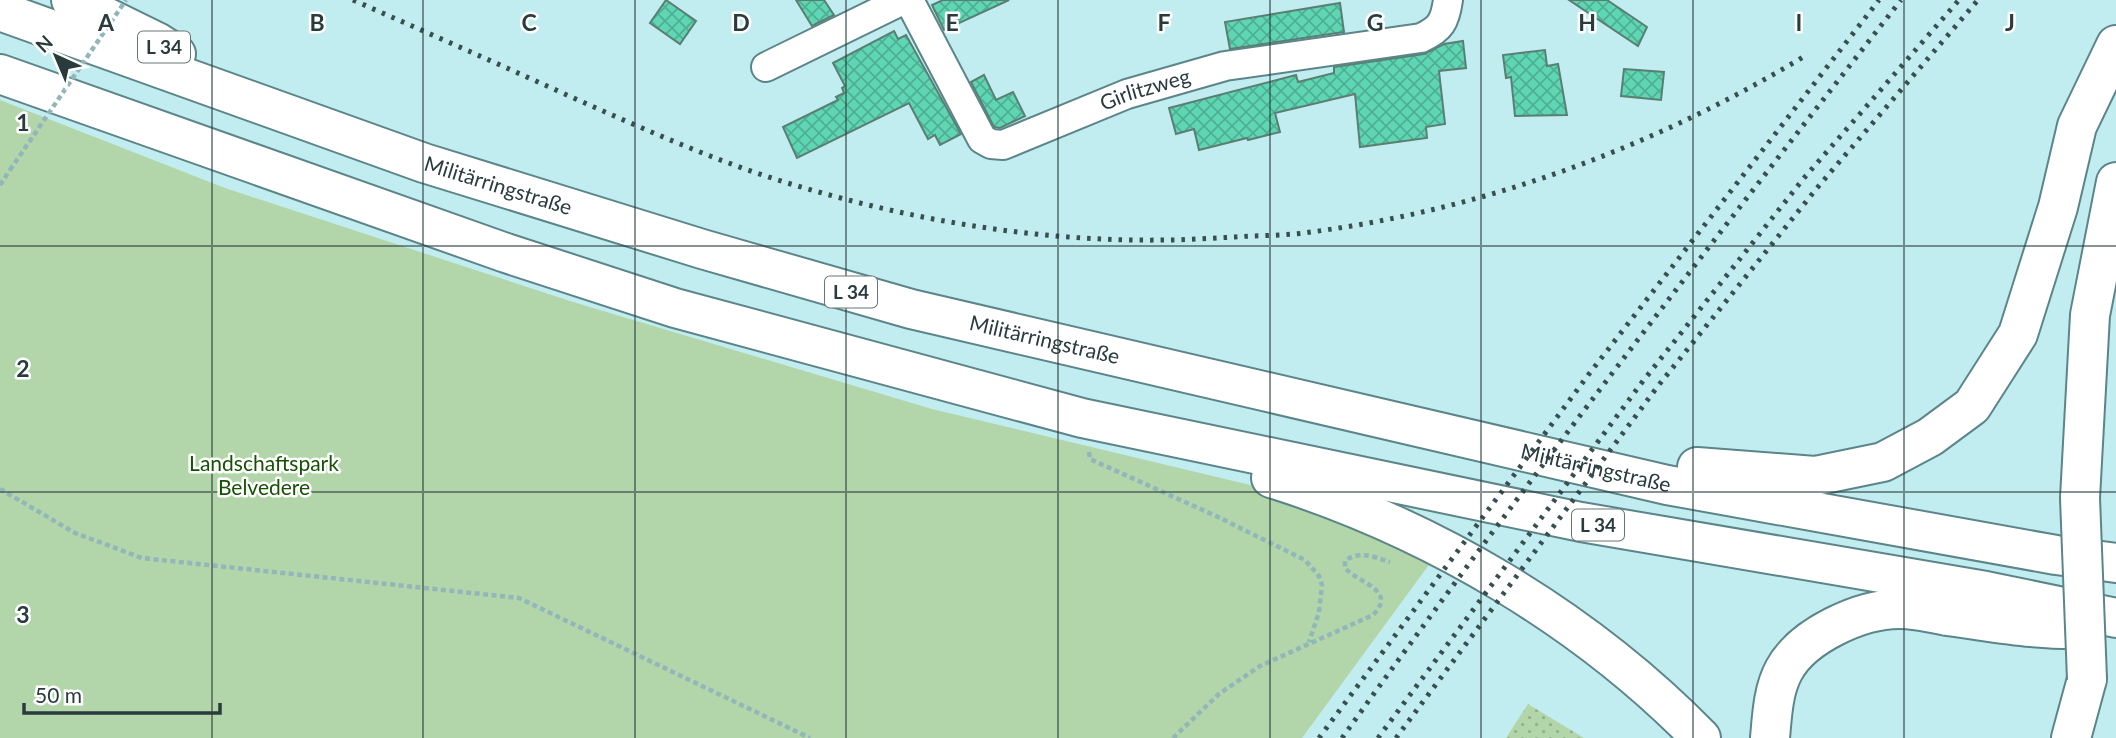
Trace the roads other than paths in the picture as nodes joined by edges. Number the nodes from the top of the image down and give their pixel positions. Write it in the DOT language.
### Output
graph roads {
  1 [pos="71,0"];
  2 [pos="906,0"];
  3 [pos="1448,0"];
  4 [pos="0,10"];
  5 [pos="2116,45"];
  6 [pos="766,67"];
  7 [pos="0,74"];
  8 [pos="251,102"];
  9 [pos="2116,182"];
  10 [pos="1082,418"];
  11 [pos="1462,436"];
  12 [pos="2116,563"];
  13 [pos="2116,618"];
  14 [pos="2116,628"];
  15 [pos="1702,738"];
  16 [pos="1770,738"];
  17 [pos="2071,738"];
  1 -- 8 [label="main road, L 34"];
  2 -- 3 [label="street, Girlitzweg"];
  2 -- 6 [label="street, Girlitzweg"];
  4 -- 8 [label="main road, Militärringstraße / L 34"];
  5 -- 11 [label="main road, L 34"];
  7 -- 10 [label="main road, L 34"];
  8 -- 11 [label="main road, Militärringstraße / L 34"];
  9 -- 17 [label="main road, bridge"];
  10 -- 13 [label="main road, L 34"];
  10 -- 15 [label="main road, L 34"];
  11 -- 12 [label="main road, Militärringstraße / L 34"];
  14 -- 16 [label="main road"];
}
